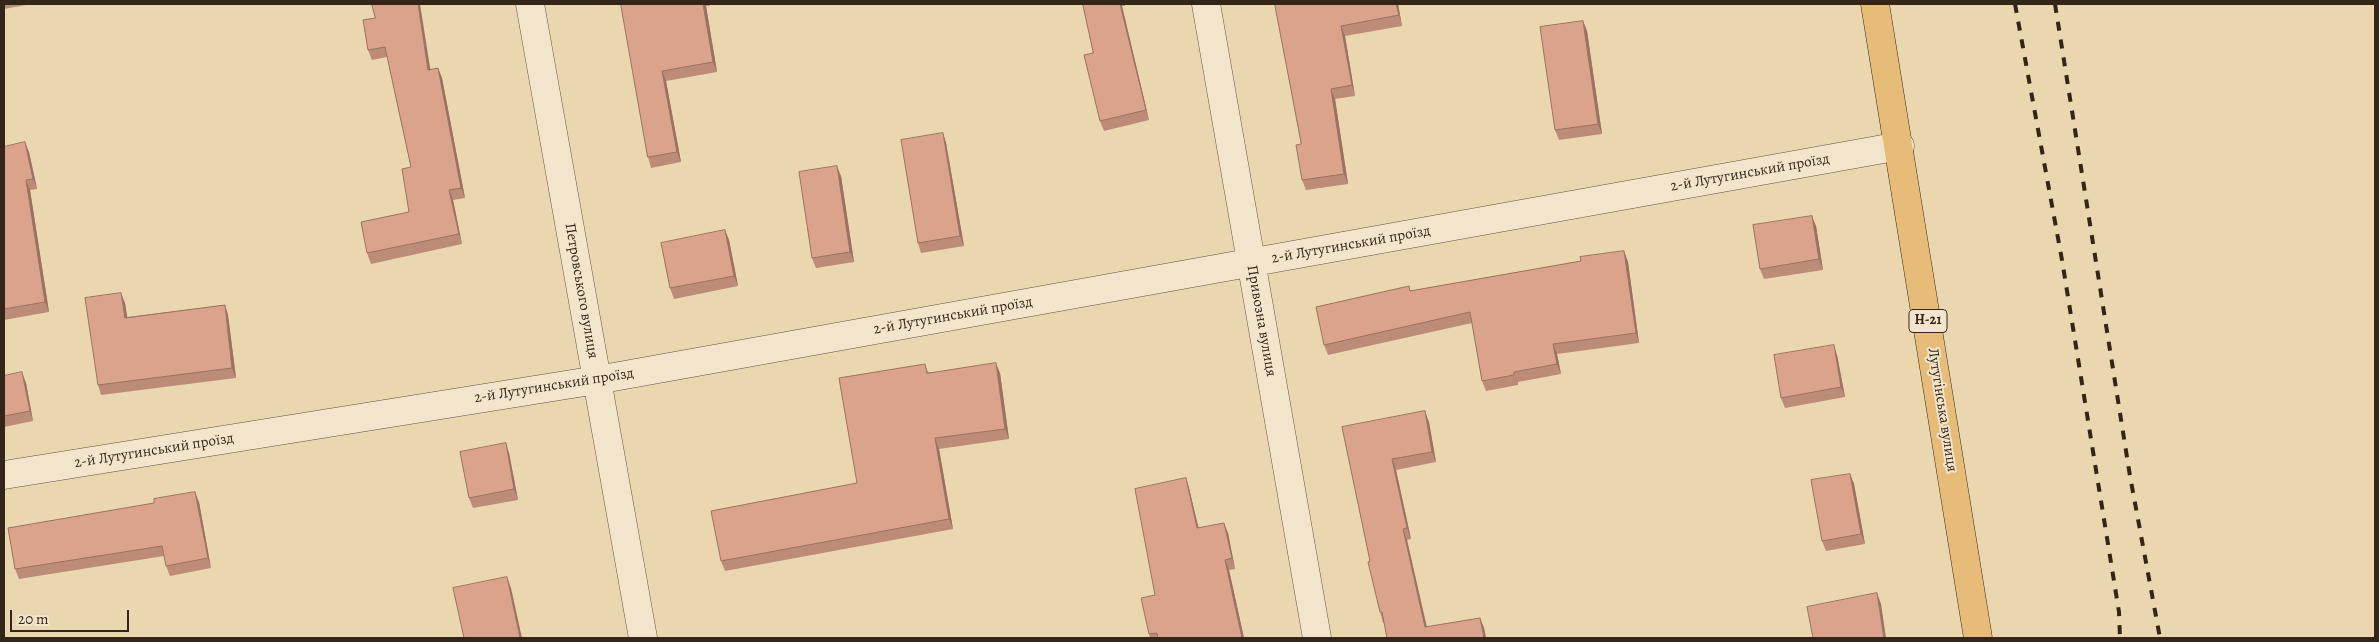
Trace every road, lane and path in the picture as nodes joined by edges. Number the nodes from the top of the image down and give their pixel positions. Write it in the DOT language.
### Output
graph roads {
  1 [pos="530,4"];
  2 [pos="1206,4"];
  3 [pos="1875,4"];
  4 [pos="1900,146"];
  5 [pos="1251,263"];
  6 [pos="597,380"];
  7 [pos="4,475"];
  8 [pos="643,638"];
  9 [pos="1317,638"];
  10 [pos="1978,638"];
  1 -- 6 [label="street, Петровського вулиця"];
  2 -- 5 [label="street, Привозна вулиця"];
  3 -- 4 [label="main road, Лутугінська вулиця / Н-21"];
  4 -- 5 [label="street, 2-й Лутугинський проїзд"];
  4 -- 10 [label="main road, Лутугінська вулиця / Н-21"];
  5 -- 6 [label="street, 2-й Лутугинський проїзд"];
  5 -- 9 [label="street, Привозна вулиця"];
  6 -- 7 [label="street, 2-й Лутугинський проїзд"];
  6 -- 8 [label="street, Петровського вулиця"];
}
